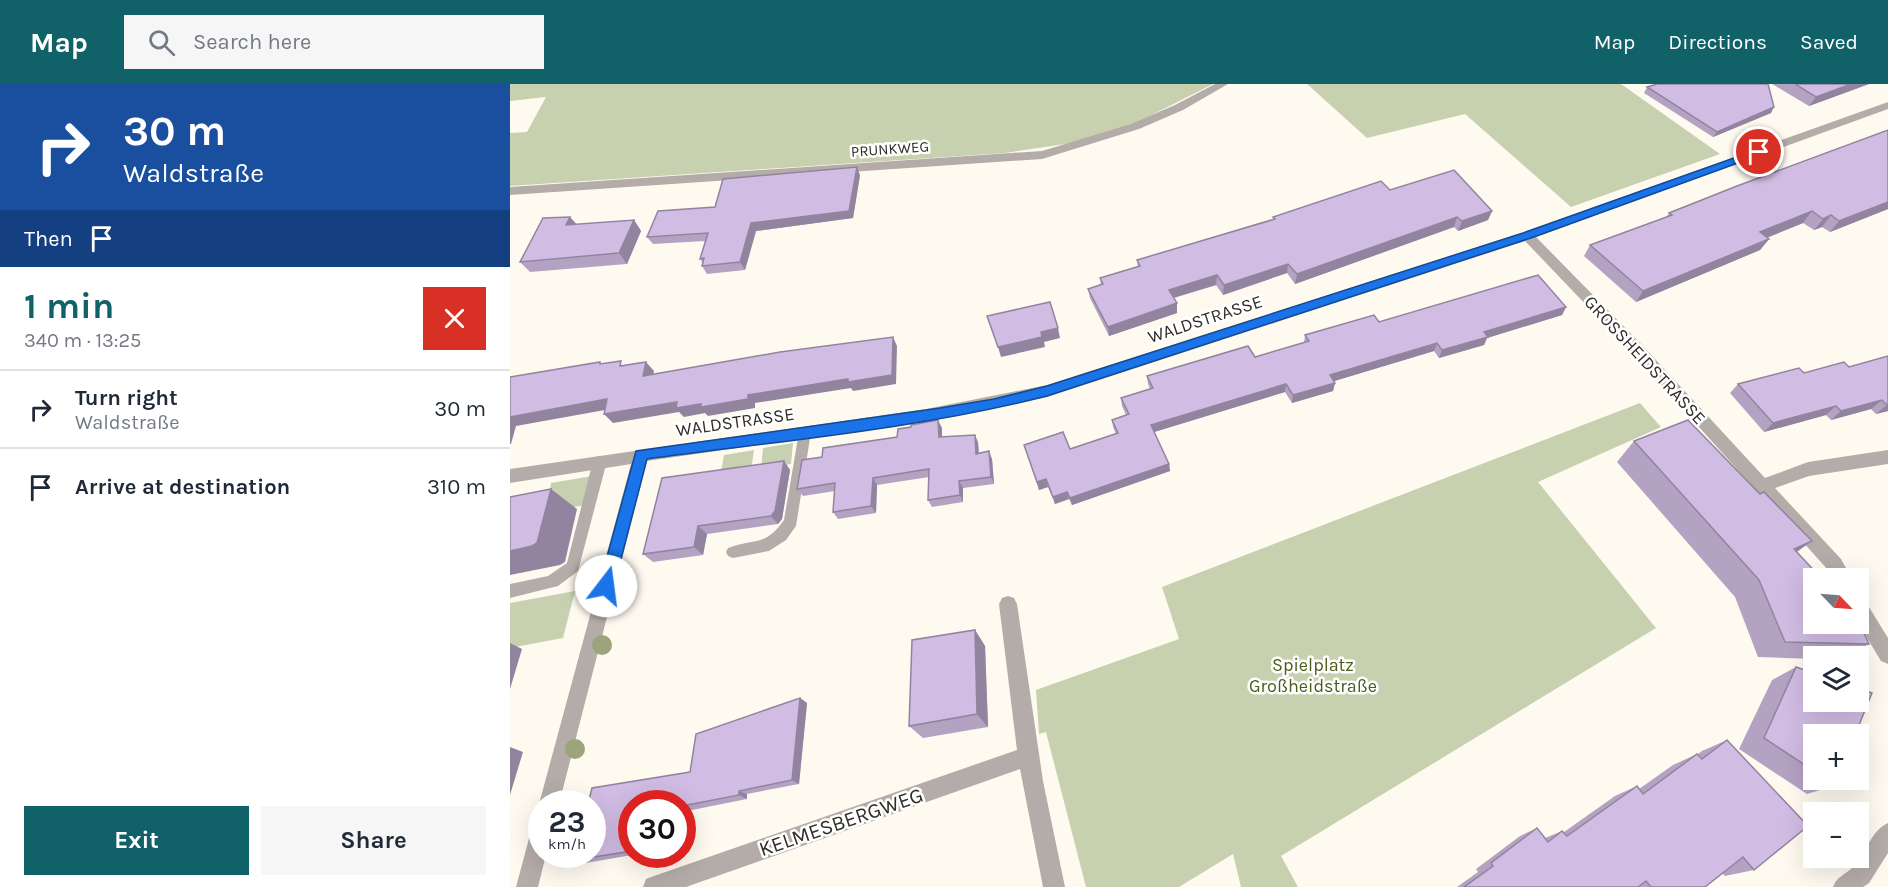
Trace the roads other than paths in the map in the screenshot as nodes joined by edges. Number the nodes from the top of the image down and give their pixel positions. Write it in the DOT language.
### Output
graph roads {
  1 [pos="1223,84"];
  2 [pos="1888,105"];
  3 [pos="510,191"];
  4 [pos="1527,236"];
  5 [pos="805,432"];
  6 [pos="641,455"];
  7 [pos="1888,457"];
  8 [pos="600,461"];
  9 [pos="510,476"];
  10 [pos="1762,486"];
  11 [pos="733,552"];
  12 [pos="1837,568"];
  13 [pos="510,591"];
  14 [pos="1008,604"];
  15 [pos="1869,623"];
  16 [pos="1888,655"];
  17 [pos="1027,757"];
  18 [pos="553,790"];
  19 [pos="1888,834"];
  20 [pos="532,868"];
  21 [pos="527,887"];
  22 [pos="654,887"];
  23 [pos="1053,887"];
  24 [pos="1844,887"];
  1 -- 3 [label="street, PRUNKWEG"];
  2 -- 4 [label="street, WALDSTRASSE"];
  4 -- 5 [label="street, WALDSTRASSE"];
  4 -- 10 [label="street, GROSSHEIDSTRASSE"];
  5 -- 6 [label="street, WALDSTRASSE"];
  5 -- 11 [label="lane"];
  6 -- 8 [label="street, WALDSTRASSE"];
  6 -- 18 [label="street"];
  7 -- 10 [label="street"];
  8 -- 9 [label="street, WALDSTRASSE"];
  8 -- 13 [label="lane"];
  10 -- 12 [label="street, GROSSHEIDSTRASSE"];
  14 -- 17 [label="street"];
  15 -- 16 [label="street"];
  17 -- 22 [label="street, KELMESBERGWEG"];
  17 -- 23 [label="street"];
  19 -- 24 [label="street"];
  20 -- 21 [label="street"];
}
